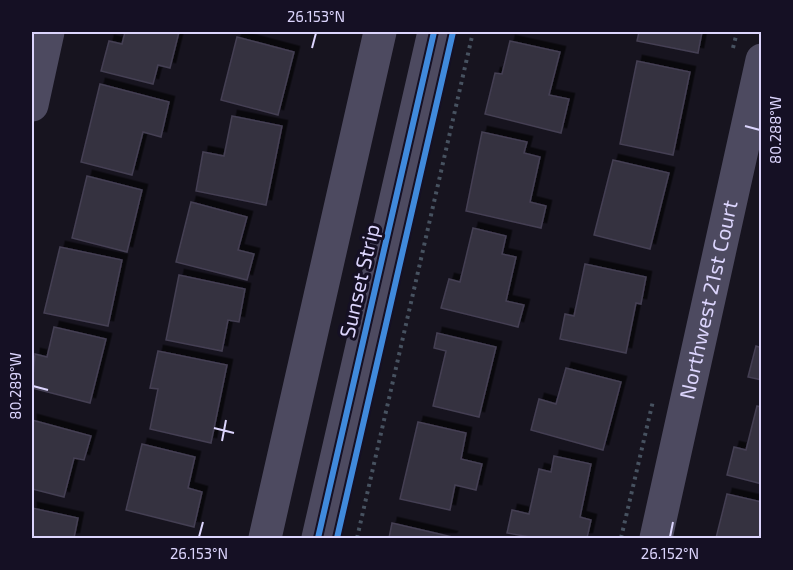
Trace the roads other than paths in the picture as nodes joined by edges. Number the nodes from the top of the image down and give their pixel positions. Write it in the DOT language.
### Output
graph roads {
  1 [pos="48,32"];
  2 [pos="380,32"];
  3 [pos="434,32"];
  4 [pos="762,60"];
  5 [pos="32,105"];
  6 [pos="265,538"];
  7 [pos="318,538"];
  8 [pos="656,538"];
  1 -- 5 [label="street"];
  2 -- 6 [label="street, Sunset Strip"];
  3 -- 7 [label="street, Sunset Strip"];
  4 -- 8 [label="street, Northwest 21st Court"];
}
